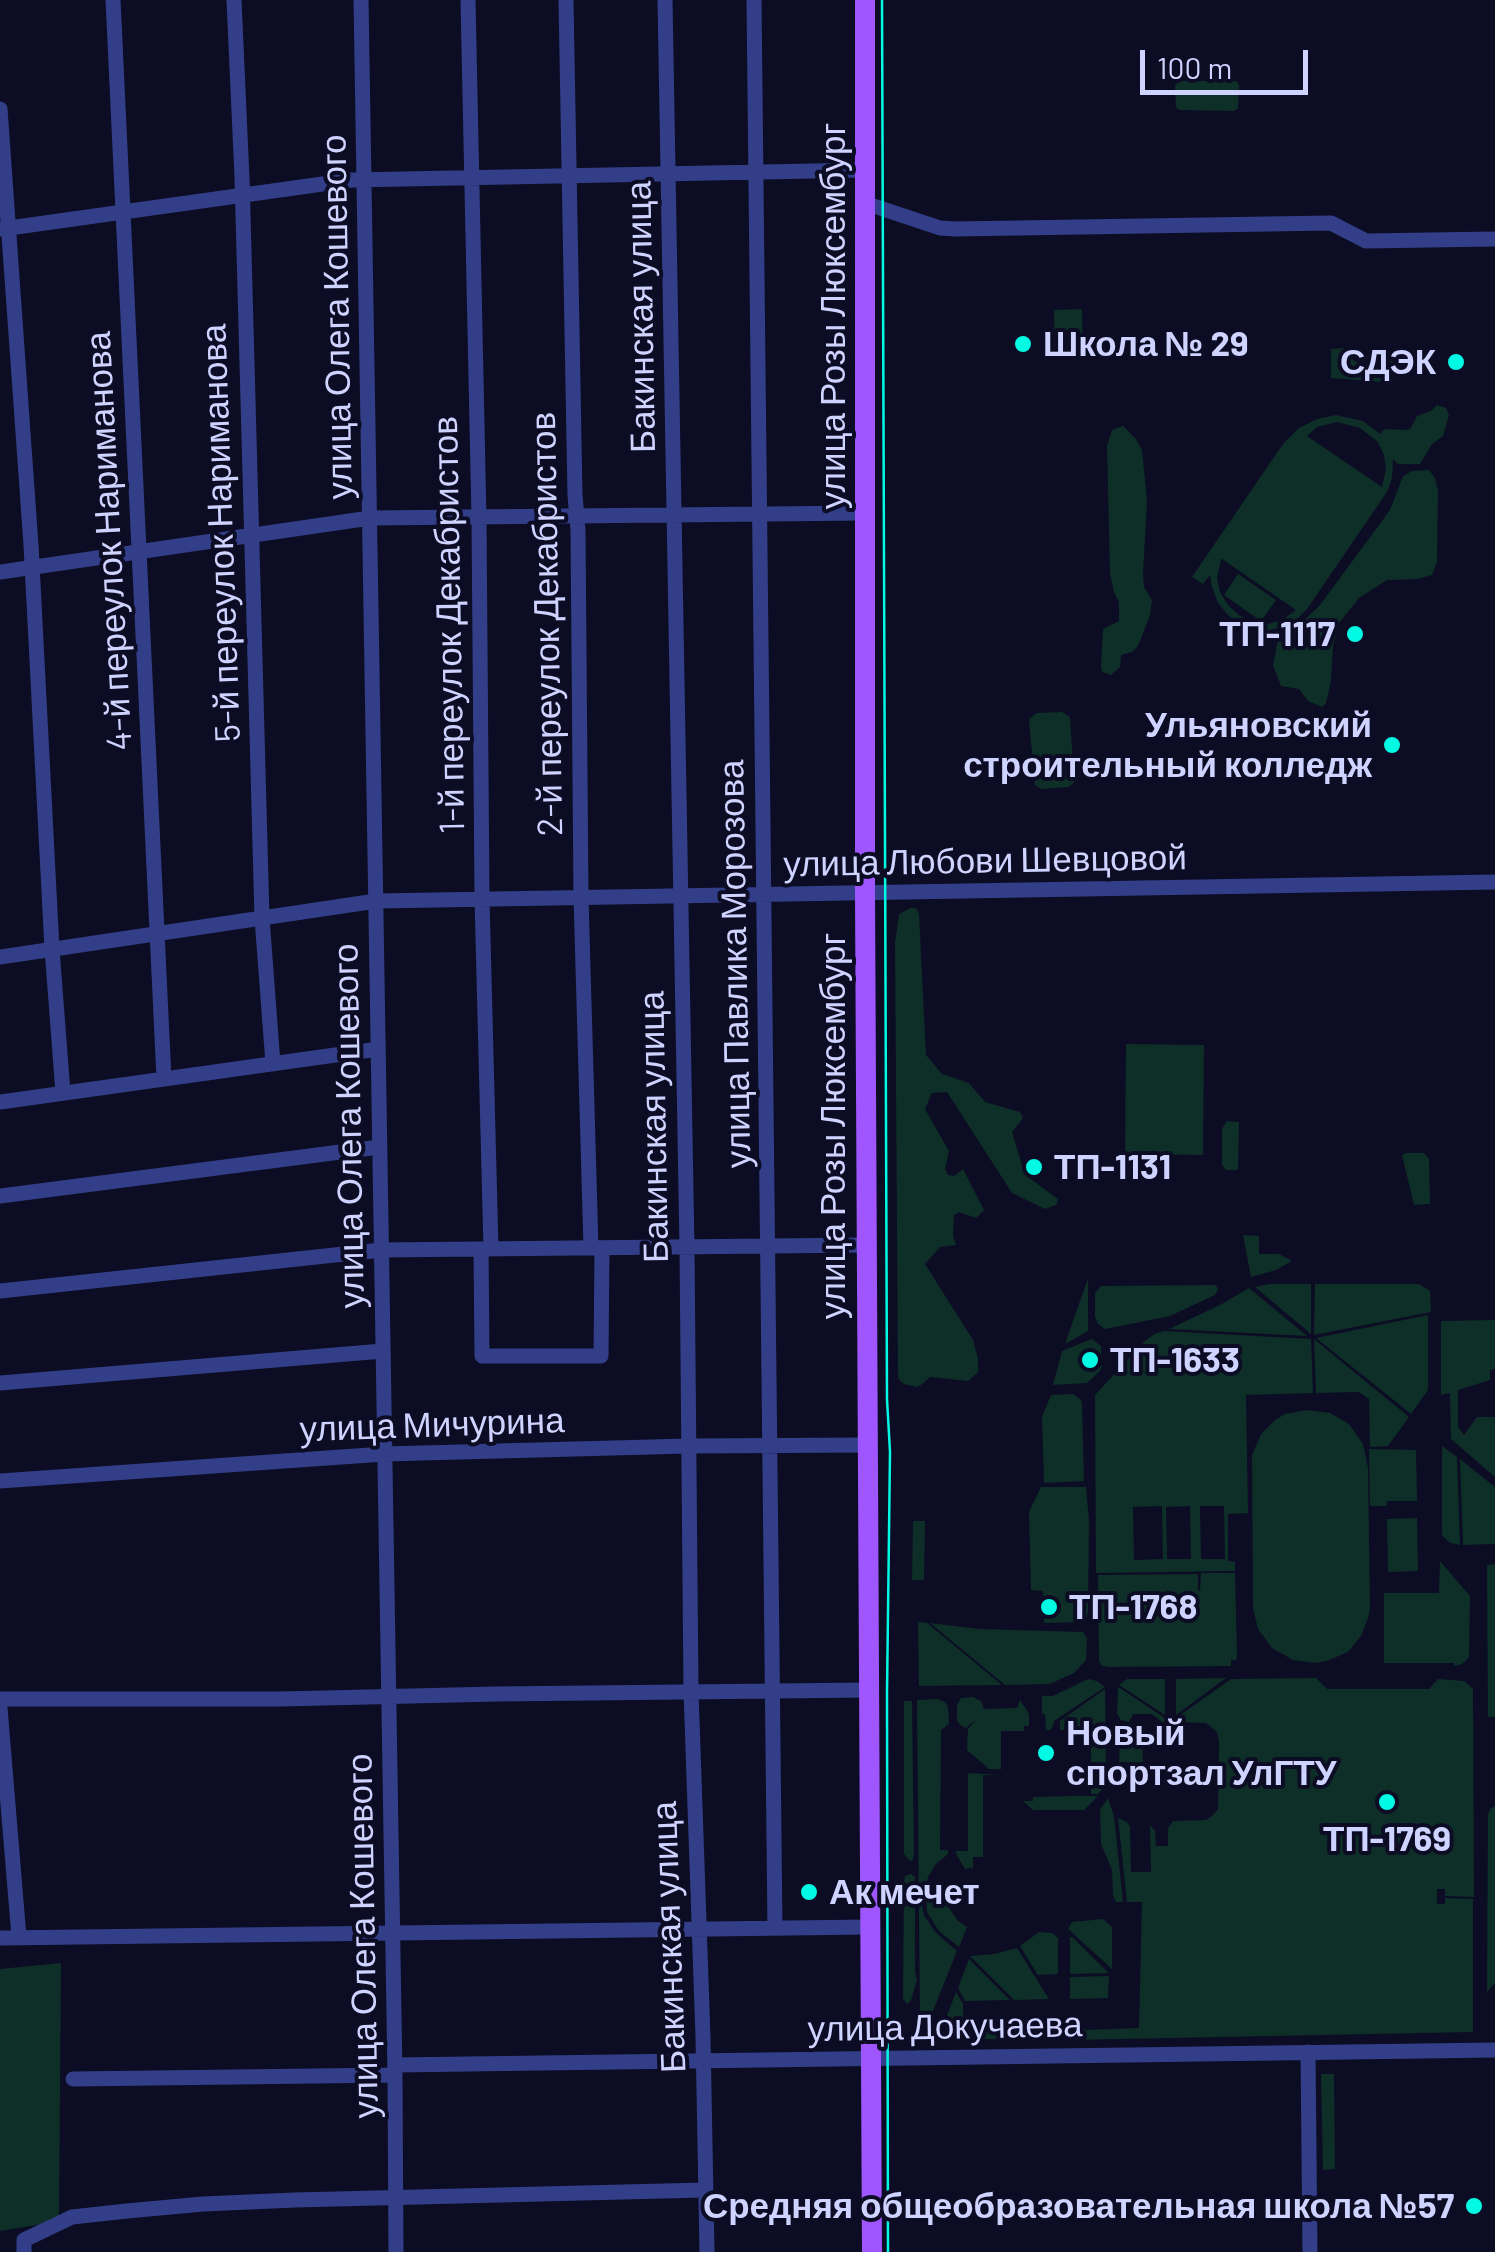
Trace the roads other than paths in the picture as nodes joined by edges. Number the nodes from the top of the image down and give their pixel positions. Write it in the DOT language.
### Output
graph roads {
  1 [pos="113,0"];
  2 [pos="234,0"];
  3 [pos="361,0"];
  4 [pos="468,0"];
  5 [pos="566,0"];
  6 [pos="666,0"];
  7 [pos="754,0"];
  8 [pos="865,0"];
  9 [pos="0,109"];
  10 [pos="864,170"];
  11 [pos="758,172"];
  12 [pos="668,174"];
  13 [pos="568,176"];
  14 [pos="470,178"];
  15 [pos="364,180"];
  16 [pos="242,195"];
  17 [pos="865,203"];
  18 [pos="123,211"];
  19 [pos="4,229"];
  20 [pos="1495,239"];
  21 [pos="865,513"];
  22 [pos="760,514"];
  23 [pos="676,515"];
  24 [pos="577,516"];
  25 [pos="370,518"];
  26 [pos="479,518"];
  27 [pos="251,534"];
  28 [pos="139,551"];
  29 [pos="32,567"];
  30 [pos="0,572"];
  31 [pos="1495,882"];
  32 [pos="865,893"];
  33 [pos="764,894"];
  34 [pos="679,896"];
  35 [pos="581,897"];
  36 [pos="482,899"];
  37 [pos="376,901"];
  38 [pos="262,918"];
  39 [pos="158,934"];
  40 [pos="52,949"];
  41 [pos="0,957"];
  42 [pos="378,1050"];
  43 [pos="273,1064"];
  44 [pos="164,1078"];
  45 [pos="63,1093"];
  46 [pos="0,1102"];
  47 [pos="380,1147"];
  48 [pos="0,1196"];
  49 [pos="866,1245"];
  50 [pos="768,1246"];
  51 [pos="686,1247"];
  52 [pos="597,1248"];
  53 [pos="486,1249"];
  54 [pos="381,1250"];
  55 [pos="0,1290"];
  56 [pos="383,1351"];
  57 [pos="601,1356"];
  58 [pos="0,1383"];
  59 [pos="768,1445"];
  60 [pos="867,1445"];
  61 [pos="689,1446"];
  62 [pos="384,1454"];
  63 [pos="0,1482"];
  64 [pos="771,1690"];
  65 [pos="868,1690"];
  66 [pos="691,1691"];
  67 [pos="390,1697"];
  68 [pos="0,1699"];
  69 [pos="0,1708"];
  70 [pos="869,1927"];
  71 [pos="775,1928"];
  72 [pos="699,1929"];
  73 [pos="392,1935"];
  74 [pos="19,1937"];
  75 [pos="0,1938"];
  76 [pos="1495,2050"];
  77 [pos="1308,2052"];
  78 [pos="870,2058"];
  79 [pos="703,2060"];
  80 [pos="395,2070"];
  81 [pos="73,2079"];
  82 [pos="705,2190"];
  83 [pos="396,2198"];
  84 [pos="24,2246"];
  85 [pos="396,2252"];
  86 [pos="707,2252"];
  87 [pos="872,2252"];
  88 [pos="1310,2252"];
  1 -- 18 [label="street, 4-й переулок Нариманова"];
  2 -- 16 [label="street, 5-й переулок Нариманова"];
  3 -- 15 [label="street, улица Олега Кошевого"];
  4 -- 14 [label="street, 1-й переулок Декабристов"];
  5 -- 13 [label="street, 2-й переулок Декабристов"];
  6 -- 12 [label="street, Бакинская улица"];
  7 -- 11 [label="street, улица Павлика Морозова"];
  8 -- 10 [label="main road, улица Розы Люксембург"];
  9 -- 19 [label="street"];
  10 -- 11 [label="street"];
  10 -- 17 [label="main road, улица Розы Люксембург"];
  11 -- 12 [label="street"];
  11 -- 22 [label="street, улица Павлика Морозова"];
  12 -- 13 [label="street"];
  12 -- 23 [label="street, Бакинская улица"];
  13 -- 14 [label="street"];
  13 -- 24 [label="street, 2-й переулок Декабристов"];
  14 -- 15 [label="street"];
  14 -- 26 [label="street, 1-й переулок Декабристов"];
  15 -- 16 [label="street"];
  15 -- 25 [label="street, улица Олега Кошевого"];
  16 -- 18 [label="street"];
  16 -- 27 [label="street, 5-й переулок Нариманова"];
  17 -- 20 [label="street"];
  17 -- 21 [label="main road, улица Розы Люксембург"];
  18 -- 19 [label="street"];
  18 -- 28 [label="street, 4-й переулок Нариманова"];
  19 -- 29 [label="street"];
  21 -- 22 [label="street"];
  21 -- 32 [label="main road, улица Розы Люксембург"];
  22 -- 23 [label="street"];
  22 -- 33 [label="street, улица Павлика Морозова"];
  23 -- 24 [label="street"];
  23 -- 34 [label="street, Бакинская улица"];
  24 -- 26 [label="street"];
  24 -- 35 [label="street, 2-й переулок Декабристов"];
  25 -- 26 [label="street"];
  25 -- 27 [label="street"];
  25 -- 37 [label="street, улица Олега Кошевого"];
  26 -- 36 [label="street, 1-й переулок Декабристов"];
  27 -- 28 [label="street"];
  27 -- 38 [label="street, 5-й переулок Нариманова"];
  28 -- 29 [label="street"];
  28 -- 39 [label="street, 4-й переулок Нариманова"];
  29 -- 30 [label="street"];
  29 -- 40 [label="street"];
  31 -- 32 [label="street, улица Любови Шевцовой"];
  32 -- 33 [label="street, улица Любови Шевцовой"];
  32 -- 49 [label="main road, улица Розы Люксембург"];
  33 -- 34 [label="street, улица Любови Шевцовой"];
  33 -- 50 [label="street, улица Павлика Морозова"];
  34 -- 35 [label="street, улица Любови Шевцовой"];
  34 -- 51 [label="street, Бакинская улица"];
  35 -- 36 [label="street, улица Любови Шевцовой"];
  35 -- 52 [label="street, 2-й переулок Декабристов"];
  36 -- 37 [label="street, улица Любови Шевцовой"];
  36 -- 53 [label="street, 1-й переулок Декабристов"];
  37 -- 38 [label="street, улица Любови Шевцовой"];
  37 -- 42 [label="street, улица Олега Кошевого"];
  38 -- 39 [label="street, улица Любови Шевцовой"];
  38 -- 43 [label="street, 5-й переулок Нариманова"];
  39 -- 40 [label="street, улица Любови Шевцовой"];
  39 -- 44 [label="street, 4-й переулок Нариманова"];
  40 -- 41 [label="street, улица Любови Шевцовой"];
  40 -- 45 [label="street"];
  42 -- 43 [label="street"];
  42 -- 47 [label="street, улица Олега Кошевого"];
  43 -- 44 [label="street"];
  44 -- 45 [label="street"];
  45 -- 46 [label="street"];
  47 -- 48 [label="street"];
  47 -- 54 [label="street, улица Олега Кошевого"];
  49 -- 50 [label="street"];
  49 -- 60 [label="main road, улица Розы Люксембург"];
  50 -- 51 [label="street"];
  50 -- 59 [label="street, улица Павлика Морозова"];
  51 -- 52 [label="street"];
  51 -- 61 [label="street, Бакинская улица"];
  52 -- 53 [label="street"];
  52 -- 57 [label="street, 2-й переулок Декабристов"];
  53 -- 54 [label="street"];
  53 -- 57 [label="street, 1-й переулок Декабристов"];
  54 -- 55 [label="street"];
  54 -- 56 [label="street, улица Олега Кошевого"];
  56 -- 58 [label="street"];
  56 -- 62 [label="street, улица Олега Кошевого"];
  59 -- 60 [label="street, улица Мичурина"];
  59 -- 61 [label="street, улица Мичурина"];
  59 -- 64 [label="street, улица Павлика Морозова"];
  60 -- 65 [label="main road, улица Розы Люксембург"];
  61 -- 62 [label="street, улица Мичурина"];
  61 -- 66 [label="street, Бакинская улица"];
  62 -- 63 [label="street, улица Мичурина"];
  62 -- 67 [label="street, улица Олега Кошевого"];
  64 -- 65 [label="street"];
  64 -- 66 [label="street"];
  64 -- 71 [label="street, улица Павлика Морозова"];
  65 -- 70 [label="main road, улица Розы Люксембург"];
  66 -- 67 [label="street"];
  66 -- 72 [label="street, Бакинская улица"];
  67 -- 68 [label="street"];
  67 -- 73 [label="street, улица Олега Кошевого"];
  69 -- 74 [label="street"];
  70 -- 71 [label="street"];
  70 -- 78 [label="main road, улица Розы Люксембург"];
  71 -- 72 [label="street"];
  72 -- 73 [label="street"];
  72 -- 79 [label="street, Бакинская улица"];
  73 -- 74 [label="street"];
  73 -- 80 [label="street, улица Олега Кошевого"];
  74 -- 75 [label="street"];
  76 -- 77 [label="street, улица Докучаева"];
  77 -- 78 [label="street, улица Докучаева"];
  77 -- 88 [label="street"];
  78 -- 79 [label="street, улица Докучаева"];
  78 -- 87 [label="main road, улица Розы Люксембург"];
  79 -- 80 [label="street, улица Докучаева"];
  79 -- 82 [label="street, Бакинская улица"];
  80 -- 81 [label="street, улица Докучаева"];
  80 -- 83 [label="street, улица Олега Кошевого"];
  82 -- 83 [label="street"];
  82 -- 86 [label="street, Бакинская улица"];
  83 -- 84 [label="street"];
  83 -- 85 [label="street, улица Олега Кошевого"];
}
